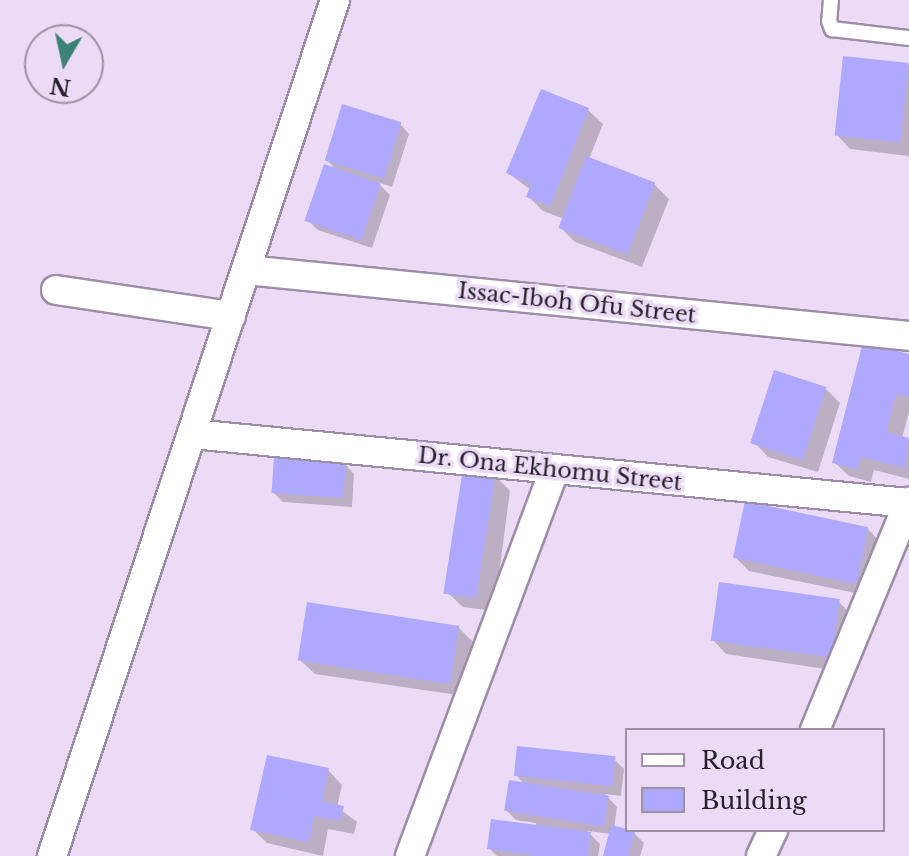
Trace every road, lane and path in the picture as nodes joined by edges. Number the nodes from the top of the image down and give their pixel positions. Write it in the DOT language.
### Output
graph roads {
  1 [pos="335,0"];
  2 [pos="831,0"];
  3 [pos="909,38"];
  4 [pos="246,270"];
  5 [pos="56,290"];
  6 [pos="231,316"];
  7 [pos="909,336"];
  8 [pos="192,434"];
  9 [pos="555,469"];
  10 [pos="909,503"];
  11 [pos="816,728"];
  12 [pos="772,832"];
  13 [pos="52,856"];
  14 [pos="410,856"];
  15 [pos="761,856"];
  1 -- 4 [label="street"];
  2 -- 3 [label="lane"];
  4 -- 6 [label="street"];
  4 -- 7 [label="street, Issac-Iboh Ofu Street"];
  5 -- 6 [label="street"];
  6 -- 8 [label="street"];
  8 -- 9 [label="street, Dr. Ona Ekhomu Street"];
  8 -- 13 [label="street"];
  9 -- 10 [label="street, Dr. Ona Ekhomu Street"];
  9 -- 14 [label="street"];
  10 -- 11 [label="street"];
  12 -- 15 [label="street"];
}
